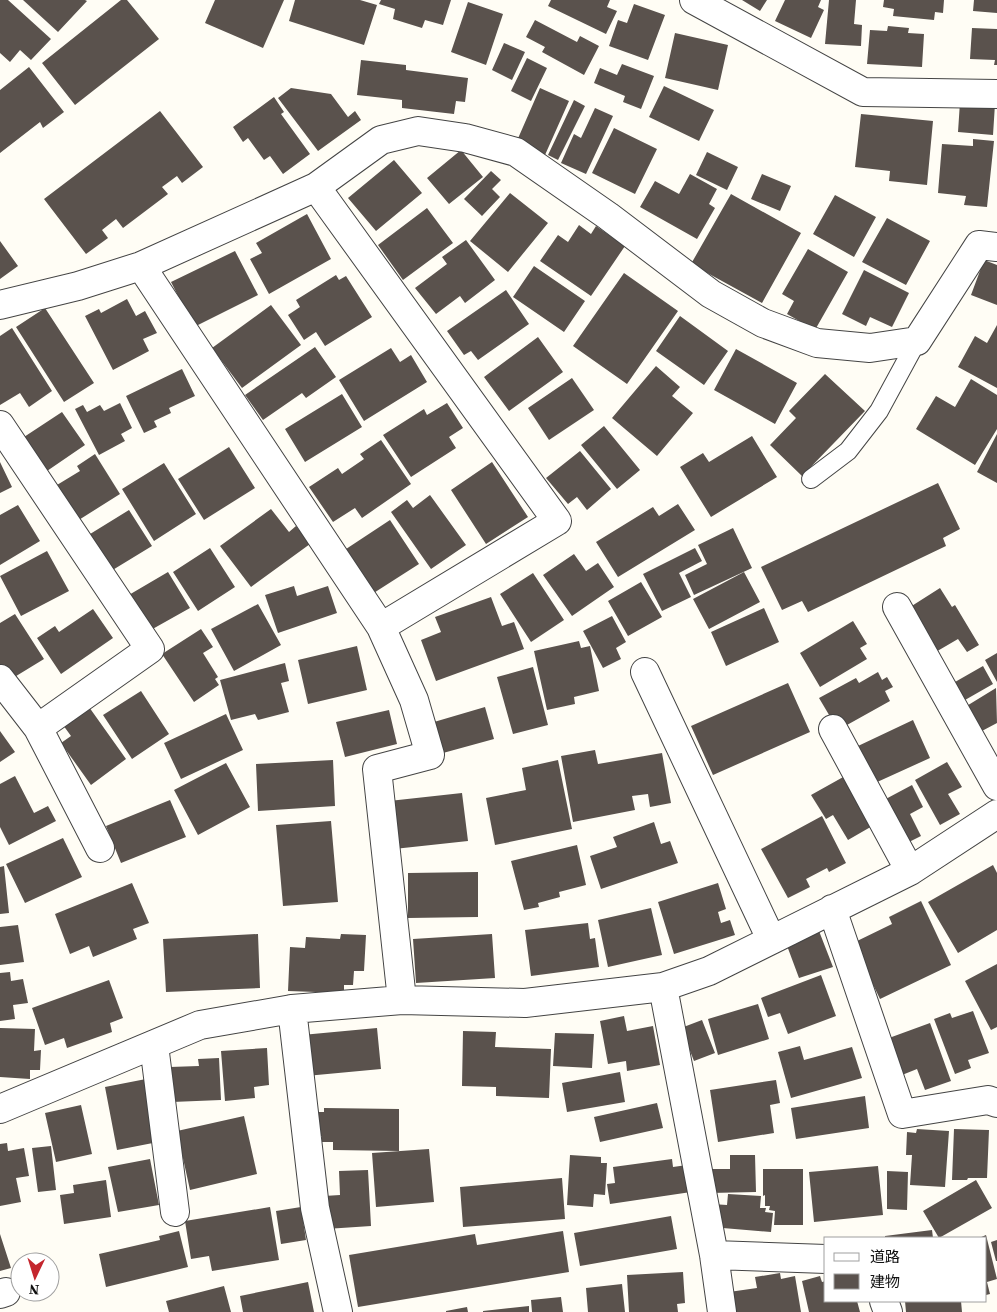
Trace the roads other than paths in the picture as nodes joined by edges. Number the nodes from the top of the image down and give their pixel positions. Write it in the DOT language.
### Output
graph roads {
  1 [pos="694,0"];
  2 [pos="997,94"];
  3 [pos="316,187"];
  4 [pos="997,248"];
  5 [pos="141,266"];
  6 [pos="0,305"];
  7 [pos="918,341"];
  8 [pos="0,425"];
  9 [pos="811,479"];
  10 [pos="897,607"];
  11 [pos="381,627"];
  12 [pos="645,672"];
  13 [pos="0,679"];
  14 [pos="38,728"];
  15 [pos="833,729"];
  16 [pos="997,786"];
  17 [pos="997,815"];
  18 [pos="100,848"];
  19 [pos="910,871"];
  20 [pos="832,909"];
  21 [pos="771,938"];
  22 [pos="663,987"];
  23 [pos="402,1000"];
  24 [pos="292,1009"];
  25 [pos="154,1045"];
  26 [pos="997,1103"];
  27 [pos="0,1109"];
  28 [pos="175,1212"];
  29 [pos="714,1255"];
  30 [pos="824,1259"];
  31 [pos="338,1312"];
  32 [pos="722,1312"];
  1 -- 2 [label="street"];
  3 -- 5 [label="street"];
  3 -- 7 [label="street"];
  3 -- 11 [label="street"];
  4 -- 7 [label="street"];
  5 -- 6 [label="street"];
  5 -- 11 [label="street"];
  7 -- 9 [label="lane"];
  8 -- 14 [label="street"];
  10 -- 16 [label="street"];
  11 -- 23 [label="street"];
  12 -- 21 [label="street"];
  13 -- 14 [label="street"];
  14 -- 18 [label="street"];
  15 -- 19 [label="street"];
  17 -- 19 [label="street"];
  19 -- 20 [label="street"];
  20 -- 21 [label="street"];
  20 -- 26 [label="street"];
  21 -- 22 [label="street"];
  22 -- 23 [label="street"];
  22 -- 29 [label="street"];
  23 -- 24 [label="street"];
  24 -- 25 [label="street"];
  24 -- 31 [label="street"];
  25 -- 27 [label="street"];
  25 -- 28 [label="street"];
  29 -- 30 [label="street"];
  29 -- 32 [label="street"];
}
